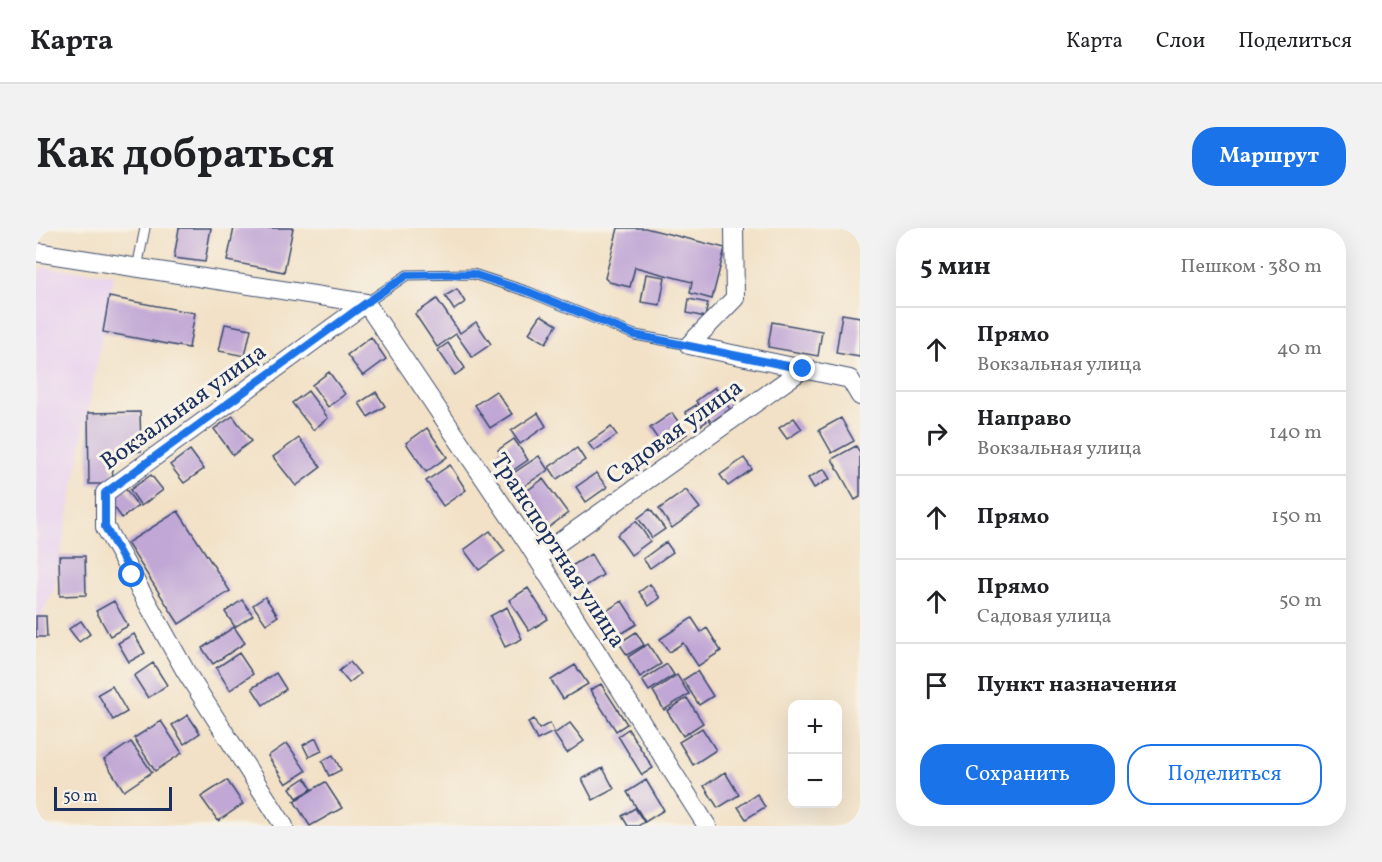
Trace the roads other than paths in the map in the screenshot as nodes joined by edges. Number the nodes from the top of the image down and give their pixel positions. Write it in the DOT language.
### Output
graph roads {
  1 [pos="145,228"];
  2 [pos="734,228"];
  3 [pos="36,252"];
  4 [pos="137,268"];
  5 [pos="366,303"];
  6 [pos="689,345"];
  7 [pos="803,369"];
  8 [pos="855,380"];
  9 [pos="860,396"];
  10 [pos="537,558"];
  11 [pos="284,826"];
  12 [pos="707,826"];
  1 -- 4 [label="lane"];
  2 -- 6 [label="street"];
  3 -- 4 [label="street"];
  4 -- 5 [label="street"];
  5 -- 6 [label="lane"];
  5 -- 10 [label="street, Транспортная улица"];
  5 -- 11 [label="street, Вокзальная улица"];
  6 -- 7 [label="street, Садовая улица"];
  7 -- 8 [label="street"];
  7 -- 10 [label="street, Садовая улица"];
  8 -- 9 [label="street"];
  10 -- 12 [label="street, Транспортная улица"];
}
